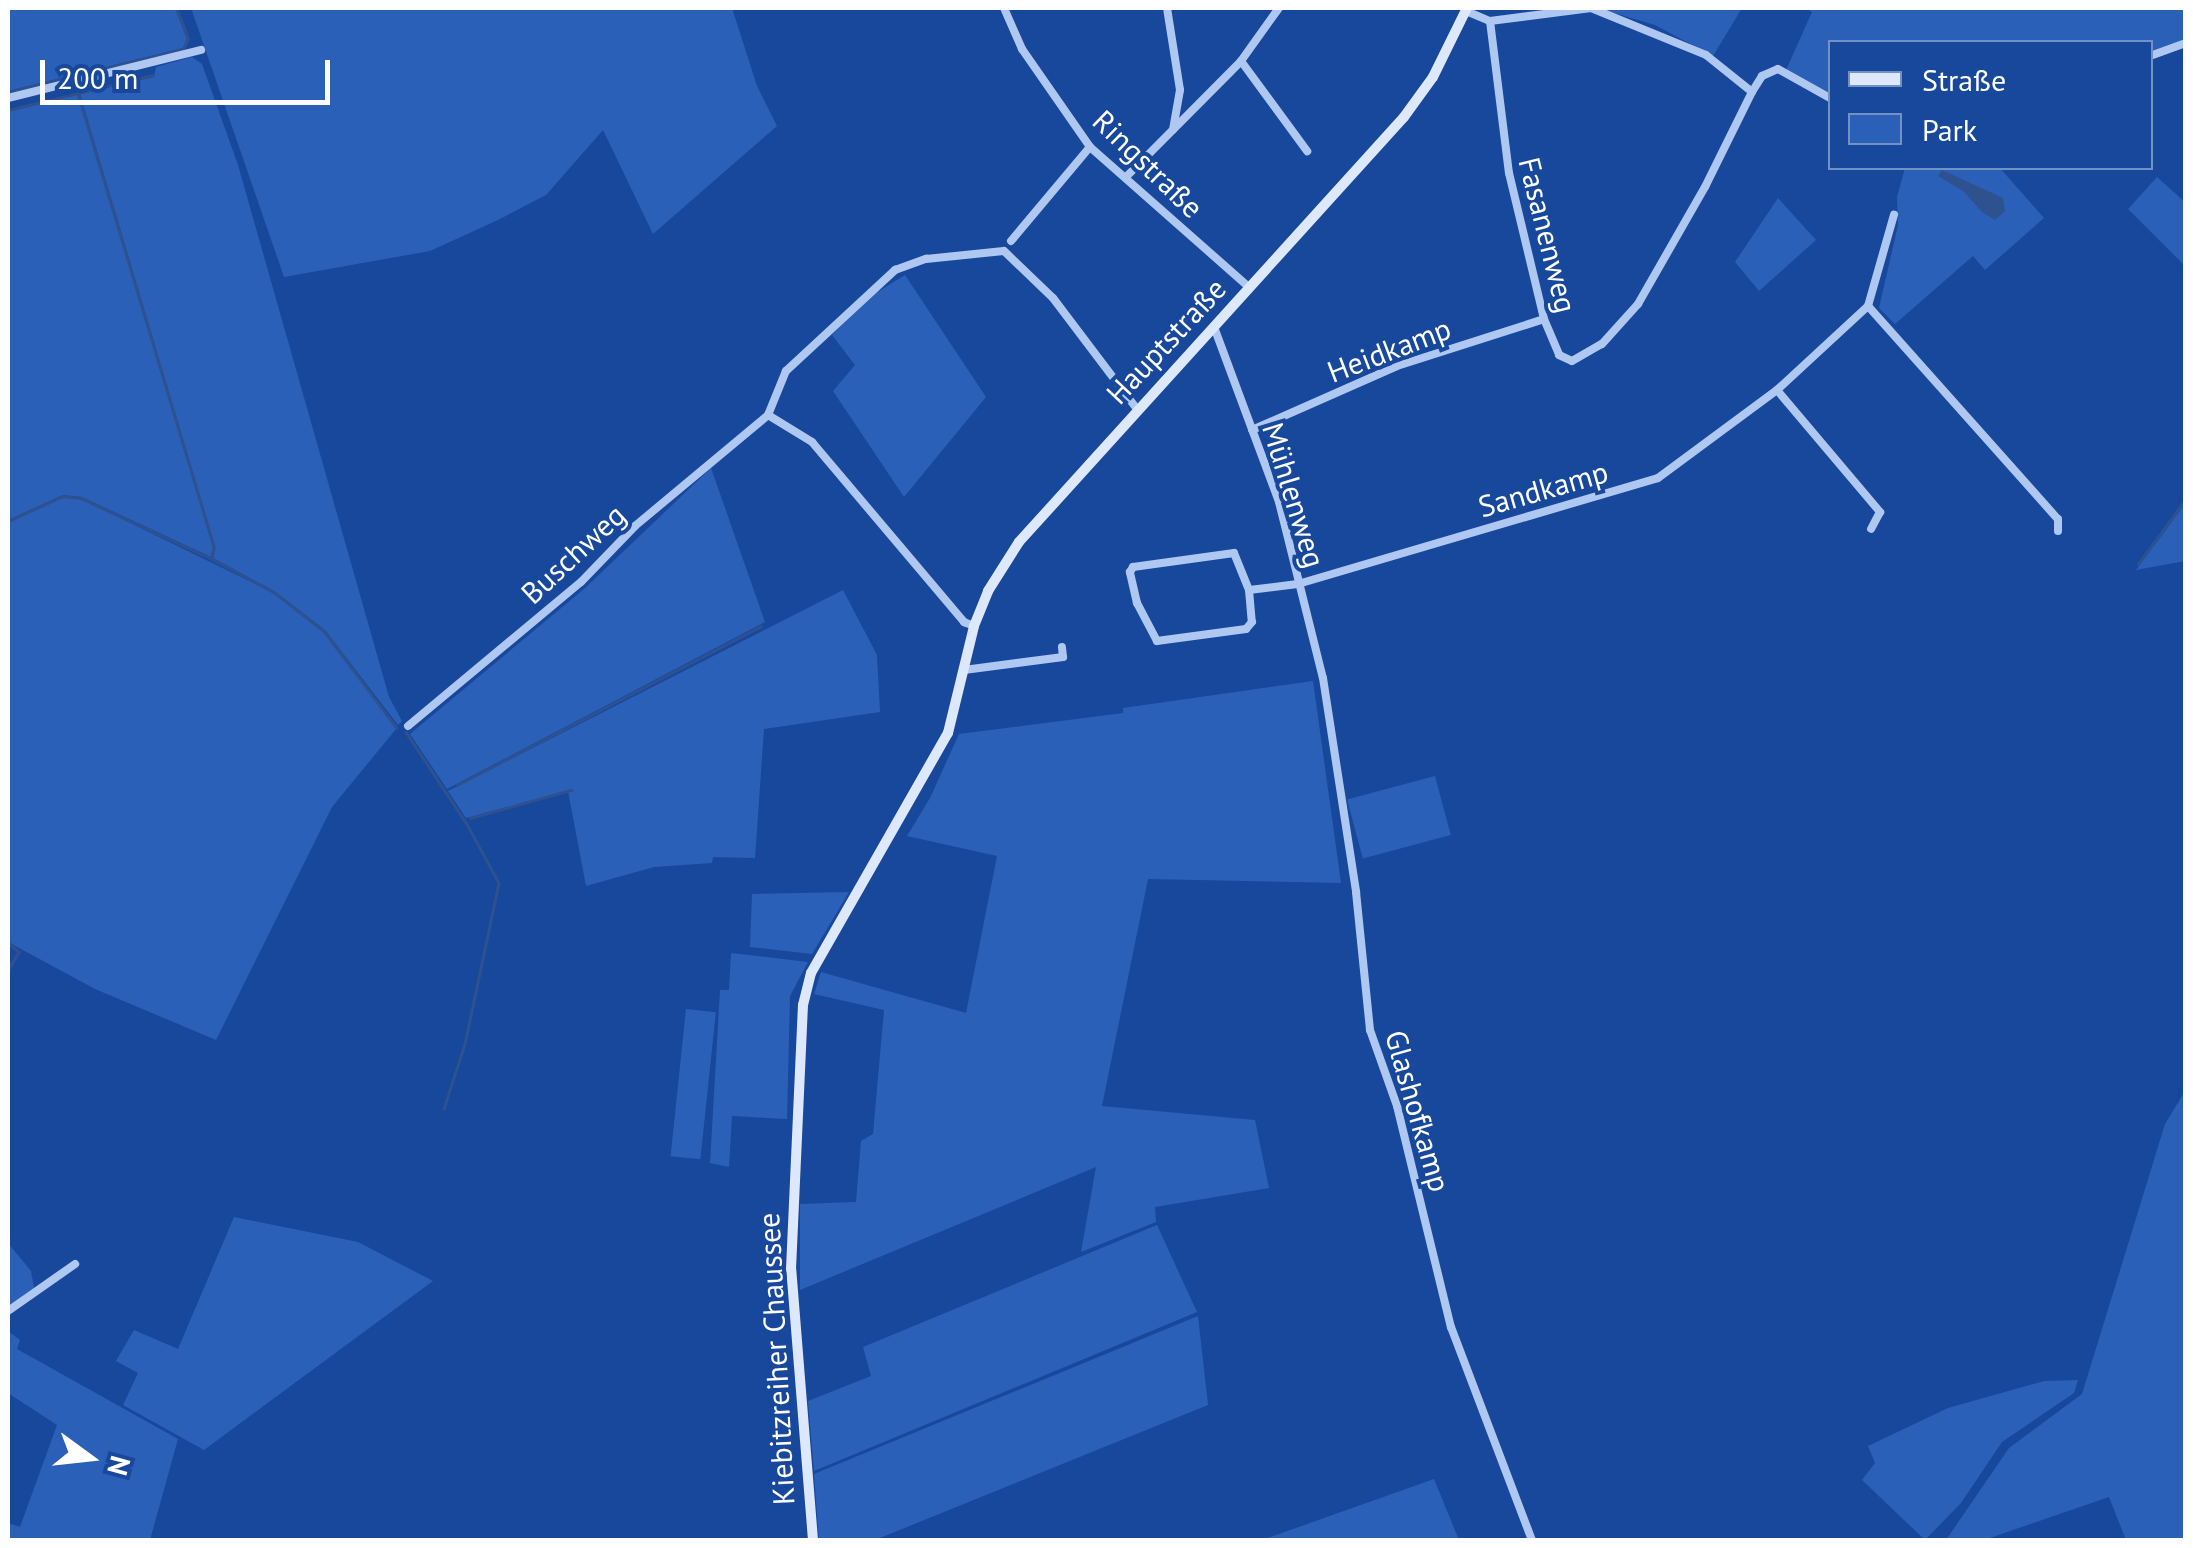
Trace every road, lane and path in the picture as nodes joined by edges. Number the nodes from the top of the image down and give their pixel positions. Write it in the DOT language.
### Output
graph roads {
  1 [pos="1004,8"];
  2 [pos="1167,8"];
  3 [pos="1279,8"];
  4 [pos="1466,9"];
  5 [pos="1490,20"];
  6 [pos="2186,44"];
  7 [pos="201,50"];
  8 [pos="2153,55"];
  9 [pos="1241,61"];
  10 [pos="1752,92"];
  11 [pos="1828,97"];
  12 [pos="8,98"];
  13 [pos="1173,129"];
  14 [pos="1090,146"];
  15 [pos="1308,152"];
  16 [pos="1126,178"];
  17 [pos="1894,215"];
  18 [pos="1010,241"];
  19 [pos="1249,288"];
  20 [pos="1868,306"];
  21 [pos="1544,320"];
  22 [pos="1214,327"];
  23 [pos="1777,390"];
  24 [pos="1137,409"];
  25 [pos="768,415"];
  26 [pos="1252,430"];
  27 [pos="1871,529"];
  28 [pos="2058,531"];
  29 [pos="1298,584"];
  30 [pos="1248,590"];
  31 [pos="974,626"];
  32 [pos="1062,648"];
  33 [pos="964,670"];
  34 [pos="1323,678"];
  35 [pos="408,726"];
  36 [pos="948,733"];
  37 [pos="75,1264"];
  38 [pos="8,1312"];
  39 [pos="812,1540"];
  40 [pos="1532,1540"];
  1 -- 14 [label="street, Ringstraße"];
  2 -- 13 [label="street"];
  3 -- 9 [label="street"];
  4 -- 5 [label="street"];
  4 -- 19 [label="street, Hauptstraße"];
  5 -- 10 [label="street"];
  5 -- 21 [label="street, Fasanenweg"];
  6 -- 8 [label="street"];
  7 -- 12 [label="street"];
  9 -- 13 [label="street"];
  9 -- 15 [label="street"];
  10 -- 11 [label="street"];
  10 -- 21 [label="street, Fasanenweg"];
  13 -- 16 [label="street"];
  14 -- 16 [label="street, Ringstraße"];
  14 -- 18 [label="street"];
  16 -- 19 [label="street, Ringstraße"];
  17 -- 20 [label="street"];
  19 -- 22 [label="street, Hauptstraße"];
  20 -- 23 [label="street, Sandkamp"];
  20 -- 28 [label="street"];
  21 -- 26 [label="street, Heidkamp"];
  22 -- 24 [label="street, Hauptstraße"];
  22 -- 26 [label="street, Mühlenweg"];
  23 -- 27 [label="street"];
  23 -- 29 [label="street, Sandkamp"];
  24 -- 25 [label="street, Buschweg"];
  24 -- 31 [label="street, Hauptstraße"];
  25 -- 31 [label="street"];
  25 -- 35 [label="street, Buschweg"];
  26 -- 29 [label="street, Mühlenweg"];
  29 -- 30 [label="street, Sandkamp"];
  29 -- 34 [label="street, Mühlenweg"];
  30 -- 30 [label="street"];
  31 -- 33 [label="street, Hauptstraße"];
  32 -- 33 [label="street"];
  33 -- 36 [label="street, Hauptstraße"];
  34 -- 40 [label="street, Glashofkamp"];
  36 -- 39 [label="street, Kiebitzreiher Chaussee"];
  37 -- 38 [label="street"];
}
